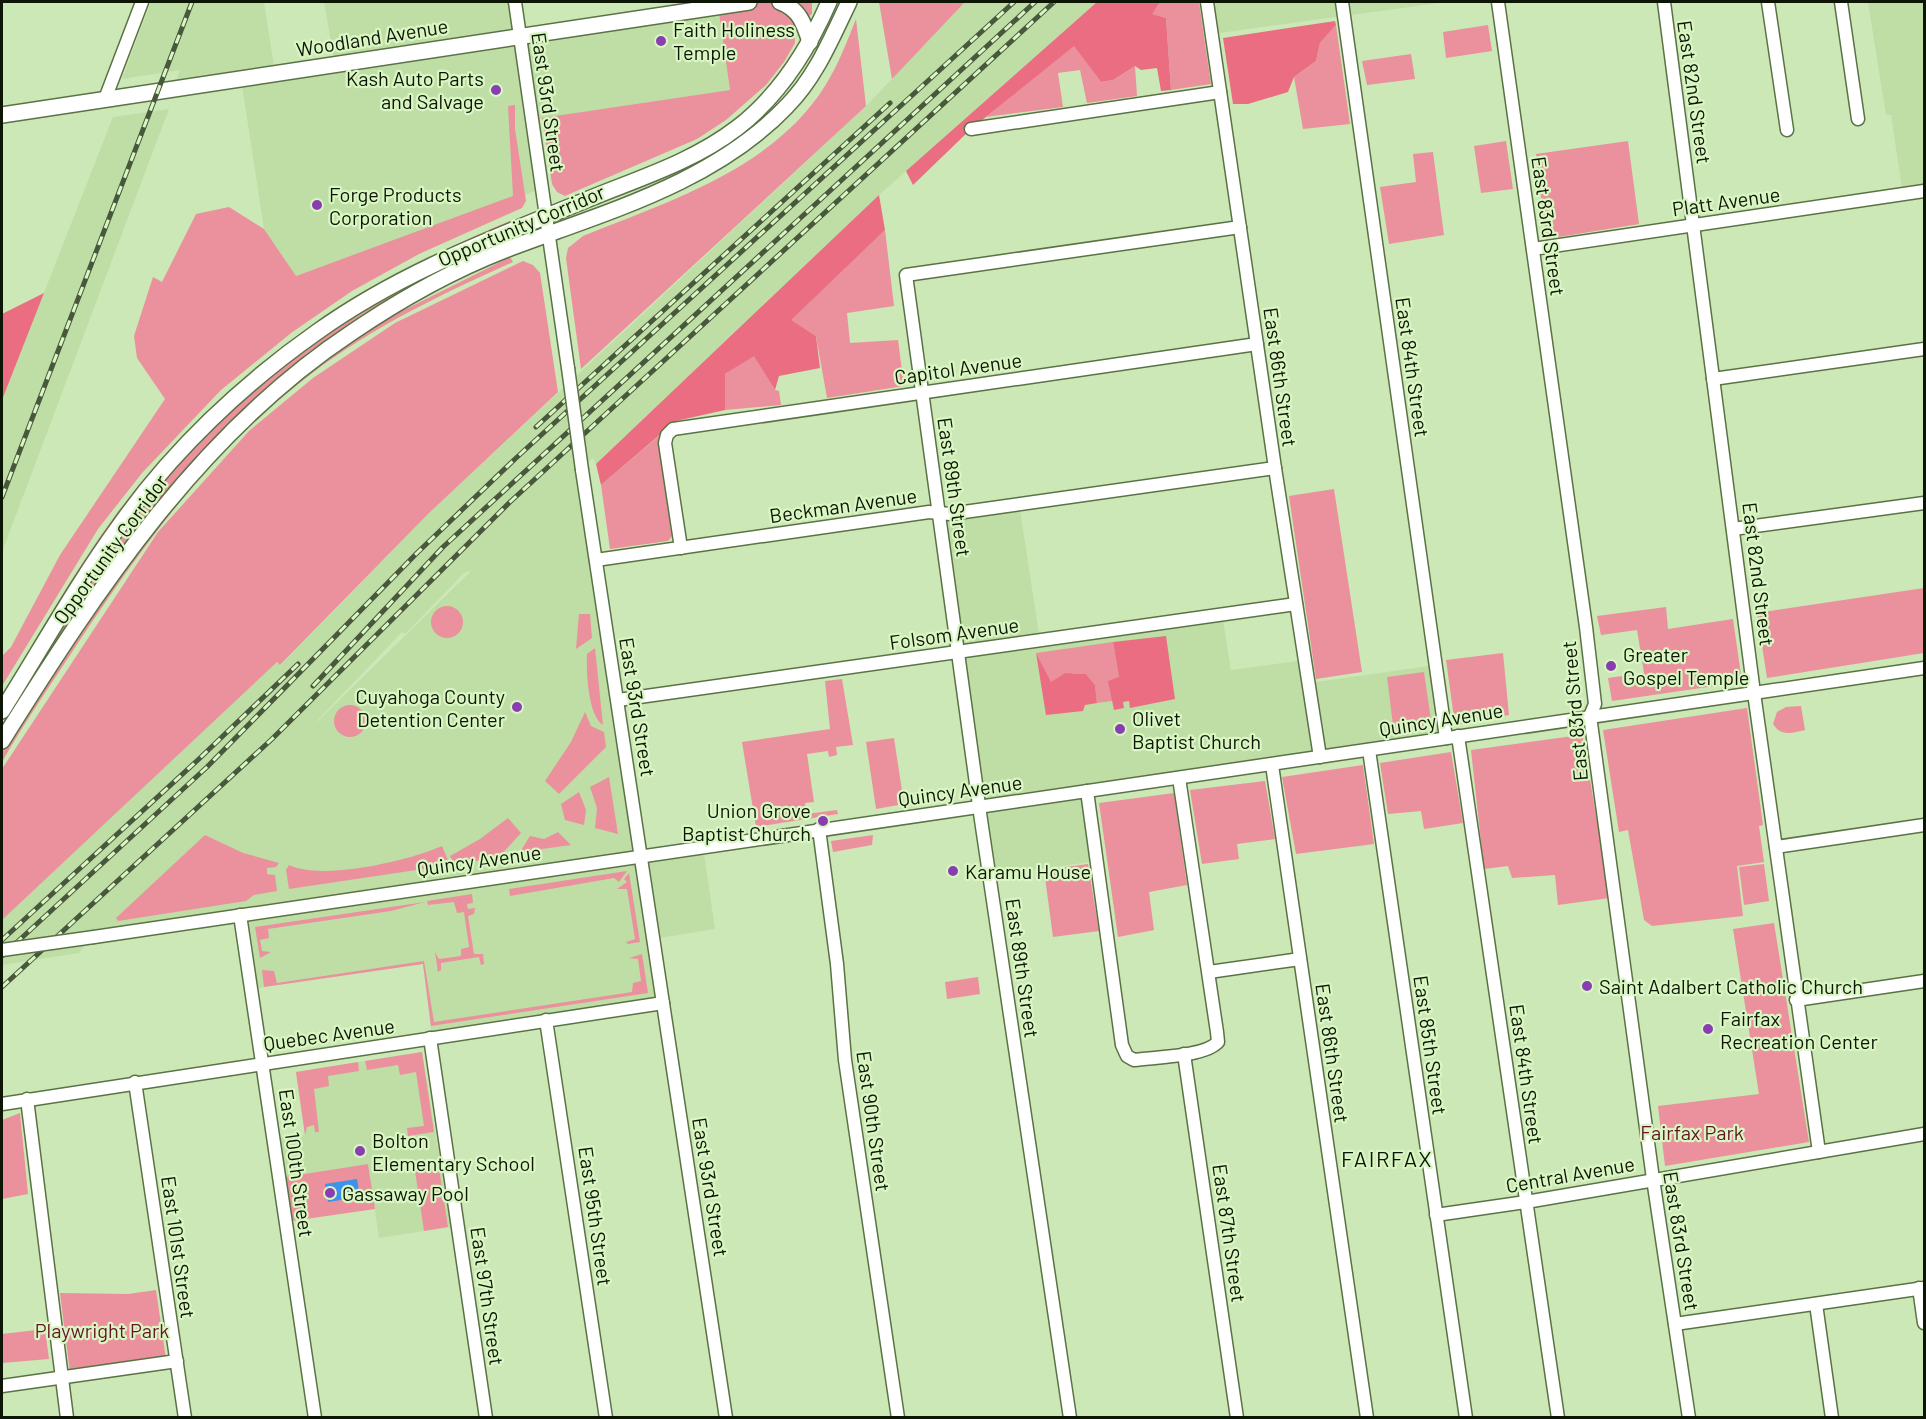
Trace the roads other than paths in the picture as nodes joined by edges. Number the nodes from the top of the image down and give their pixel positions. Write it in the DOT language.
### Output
graph roads {
  1 [pos="142,2"];
  2 [pos="515,2"];
  3 [pos="749,2"];
  4 [pos="780,2"];
  5 [pos="829,2"];
  6 [pos="849,2"];
  7 [pos="1207,2"];
  8 [pos="1342,2"];
  9 [pos="1498,2"];
  10 [pos="1664,2"];
  11 [pos="1768,2"];
  12 [pos="1841,2"];
  13 [pos="520,36"];
  14 [pos="810,42"];
  15 [pos="1220,92"];
  16 [pos="105,99"];
  17 [pos="2,115"];
  18 [pos="1858,119"];
  19 [pos="971,129"];
  20 [pos="1787,130"];
  21 [pos="1924,191"];
  22 [pos="545,217"];
  23 [pos="1693,225"];
  24 [pos="1240,227"];
  25 [pos="548,235"];
  26 [pos="1533,249"];
  27 [pos="1257,344"];
  28 [pos="1924,349"];
  29 [pos="1713,379"];
  30 [pos="921,393"];
  31 [pos="1275,468"];
  32 [pos="1924,503"];
  33 [pos="939,513"];
  34 [pos="1733,530"];
  35 [pos="681,548"];
  36 [pos="596,560"];
  37 [pos="1296,604"];
  38 [pos="958,652"];
  39 [pos="1924,668"];
  40 [pos="1754,693"];
  41 [pos="618,700"];
  42 [pos="2,711"];
  43 [pos="1590,716"];
  44 [pos="1452,737"];
  45 [pos="2,741"];
  46 [pos="1369,750"];
  47 [pos="1320,757"];
  48 [pos="1272,765"];
  49 [pos="1179,778"];
  50 [pos="1087,791"];
  51 [pos="980,807"];
  52 [pos="1924,825"];
  53 [pos="819,829"];
  54 [pos="1776,847"];
  55 [pos="640,856"];
  56 [pos="240,915"];
  57 [pos="2,951"];
  58 [pos="1300,959"];
  59 [pos="1209,972"];
  60 [pos="1924,981"];
  61 [pos="1796,1000"];
  62 [pos="663,1004"];
  63 [pos="546,1020"];
  64 [pos="430,1038"];
  65 [pos="1184,1054"];
  66 [pos="262,1063"];
  67 [pos="135,1082"];
  68 [pos="27,1099"];
  69 [pos="2,1104"];
  70 [pos="1924,1134"];
  71 [pos="1819,1152"];
  72 [pos="1653,1179"];
  73 [pos="1526,1202"];
  74 [pos="1436,1215"];
  75 [pos="1922,1288"];
  76 [pos="1816,1304"];
  77 [pos="1924,1323"];
  78 [pos="1675,1324"];
  79 [pos="177,1361"];
  80 [pos="62,1377"];
  81 [pos="2,1386"];
  82 [pos="67,1418"];
  83 [pos="185,1418"];
  84 [pos="315,1418"];
  85 [pos="486,1418"];
  86 [pos="606,1418"];
  87 [pos="726,1418"];
  88 [pos="898,1418"];
  89 [pos="1070,1418"];
  90 [pos="1237,1418"];
  91 [pos="1367,1418"];
  92 [pos="1466,1418"];
  93 [pos="1558,1418"];
  94 [pos="1689,1418"];
  95 [pos="1832,1418"];
  1 -- 16 [label="street"];
  2 -- 13 [label="street, East 93rd Street"];
  3 -- 13 [label="main road, Woodland Avenue"];
  4 -- 14 [label="main road"];
  5 -- 14 [label="main road, Opportunity Corridor"];
  6 -- 25 [label="main road, Opportunity Corridor"];
  7 -- 15 [label="street, East 86th Street"];
  8 -- 44 [label="street, East 84th Street"];
  9 -- 26 [label="street, East 83rd Street"];
  10 -- 23 [label="street, East 82nd Street"];
  11 -- 20 [label="street"];
  12 -- 18 [label="street"];
  13 -- 16 [label="main road, Woodland Avenue"];
  13 -- 22 [label="street, East 93rd Street"];
  14 -- 22 [label="main road, Opportunity Corridor"];
  15 -- 19 [label="street"];
  15 -- 24 [label="street, East 86th Street"];
  16 -- 17 [label="main road, Woodland Avenue"];
  21 -- 23 [label="street, Platt Avenue"];
  22 -- 25 [label="street, East 93rd Street"];
  22 -- 42 [label="main road, Opportunity Corridor"];
  23 -- 26 [label="street, Platt Avenue"];
  23 -- 29 [label="street, East 82nd Street"];
  24 -- 27 [label="street, East 86th Street"];
  24 -- 30 [label="street, East 89th Street"];
  25 -- 36 [label="street, East 93rd Street, bridge"];
  25 -- 45 [label="main road, Opportunity Corridor"];
  26 -- 43 [label="street, East 83rd Street"];
  27 -- 30 [label="street, Capitol Avenue"];
  27 -- 31 [label="street, East 86th Street"];
  28 -- 29 [label="street"];
  29 -- 34 [label="street, East 82nd Street"];
  30 -- 33 [label="street, East 89th Street"];
  30 -- 35 [label="street, Capitol Avenue"];
  31 -- 33 [label="street, Beckman Avenue"];
  31 -- 37 [label="street, East 86th Street"];
  32 -- 34 [label="street"];
  33 -- 35 [label="street, Beckman Avenue"];
  33 -- 38 [label="street, East 89th Street"];
  34 -- 40 [label="street, East 82nd Street"];
  35 -- 36 [label="street, Beckman Avenue"];
  36 -- 41 [label="street, East 93rd Street"];
  37 -- 38 [label="street, Folsom Avenue"];
  37 -- 47 [label="street, East 86th Street"];
  38 -- 41 [label="street, Folsom Avenue"];
  38 -- 51 [label="street, East 89th Street"];
  39 -- 40 [label="street, Quincy Avenue"];
  40 -- 43 [label="street, Quincy Avenue"];
  40 -- 54 [label="street, East 82nd Street"];
  41 -- 55 [label="street, East 93rd Street"];
  43 -- 44 [label="street, Quincy Avenue"];
  43 -- 72 [label="street, East 83rd Street"];
  44 -- 46 [label="street, Quincy Avenue"];
  44 -- 73 [label="street, East 84th Street"];
  46 -- 47 [label="street, Quincy Avenue"];
  46 -- 74 [label="street, East 85th Street"];
  47 -- 48 [label="street, Quincy Avenue"];
  48 -- 49 [label="street, Quincy Avenue"];
  48 -- 58 [label="street, East 86th Street"];
  49 -- 50 [label="street, Quincy Avenue"];
  49 -- 59 [label="street"];
  50 -- 51 [label="street, Quincy Avenue"];
  50 -- 65 [label="street"];
  51 -- 53 [label="street, Quincy Avenue"];
  51 -- 89 [label="street, East 89th Street"];
  52 -- 54 [label="street"];
  53 -- 55 [label="street, Quincy Avenue"];
  53 -- 88 [label="street, East 90th Street"];
  54 -- 61 [label="street, East 82nd Street"];
  55 -- 56 [label="street, Quincy Avenue"];
  55 -- 62 [label="street, East 93rd Street"];
  56 -- 57 [label="street, Quincy Avenue, bridge"];
  56 -- 66 [label="street, East 100th Street"];
  58 -- 59 [label="street"];
  58 -- 91 [label="street, East 86th Street"];
  59 -- 65 [label="street"];
  60 -- 61 [label="street"];
  61 -- 71 [label="street, East 82nd Street"];
  62 -- 63 [label="street, Quebec Avenue"];
  62 -- 87 [label="street, East 93rd Street"];
  63 -- 64 [label="street, Quebec Avenue"];
  63 -- 86 [label="street, East 95th Street"];
  64 -- 66 [label="street, Quebec Avenue"];
  64 -- 85 [label="street, East 97th Street"];
  65 -- 90 [label="street, East 87th Street"];
  66 -- 67 [label="street, Quebec Avenue"];
  66 -- 84 [label="street, East 100th Street"];
  67 -- 68 [label="street, Quebec Avenue"];
  67 -- 79 [label="street, East 101st Street"];
  68 -- 69 [label="street, Quebec Avenue"];
  68 -- 80 [label="street"];
  70 -- 71 [label="street, Central Avenue"];
  71 -- 72 [label="street, Central Avenue"];
  72 -- 73 [label="street, Central Avenue"];
  72 -- 78 [label="street, East 83rd Street"];
  73 -- 74 [label="street, Central Avenue"];
  73 -- 93 [label="street, East 84th Street"];
  74 -- 92 [label="street, East 85th Street"];
  75 -- 76 [label="street"];
  75 -- 77 [label="street"];
  76 -- 78 [label="street"];
  76 -- 95 [label="street"];
  78 -- 94 [label="street, East 83rd Street"];
  79 -- 80 [label="street"];
  79 -- 83 [label="street, East 101st Street"];
  80 -- 81 [label="street"];
  80 -- 82 [label="street"];
}
